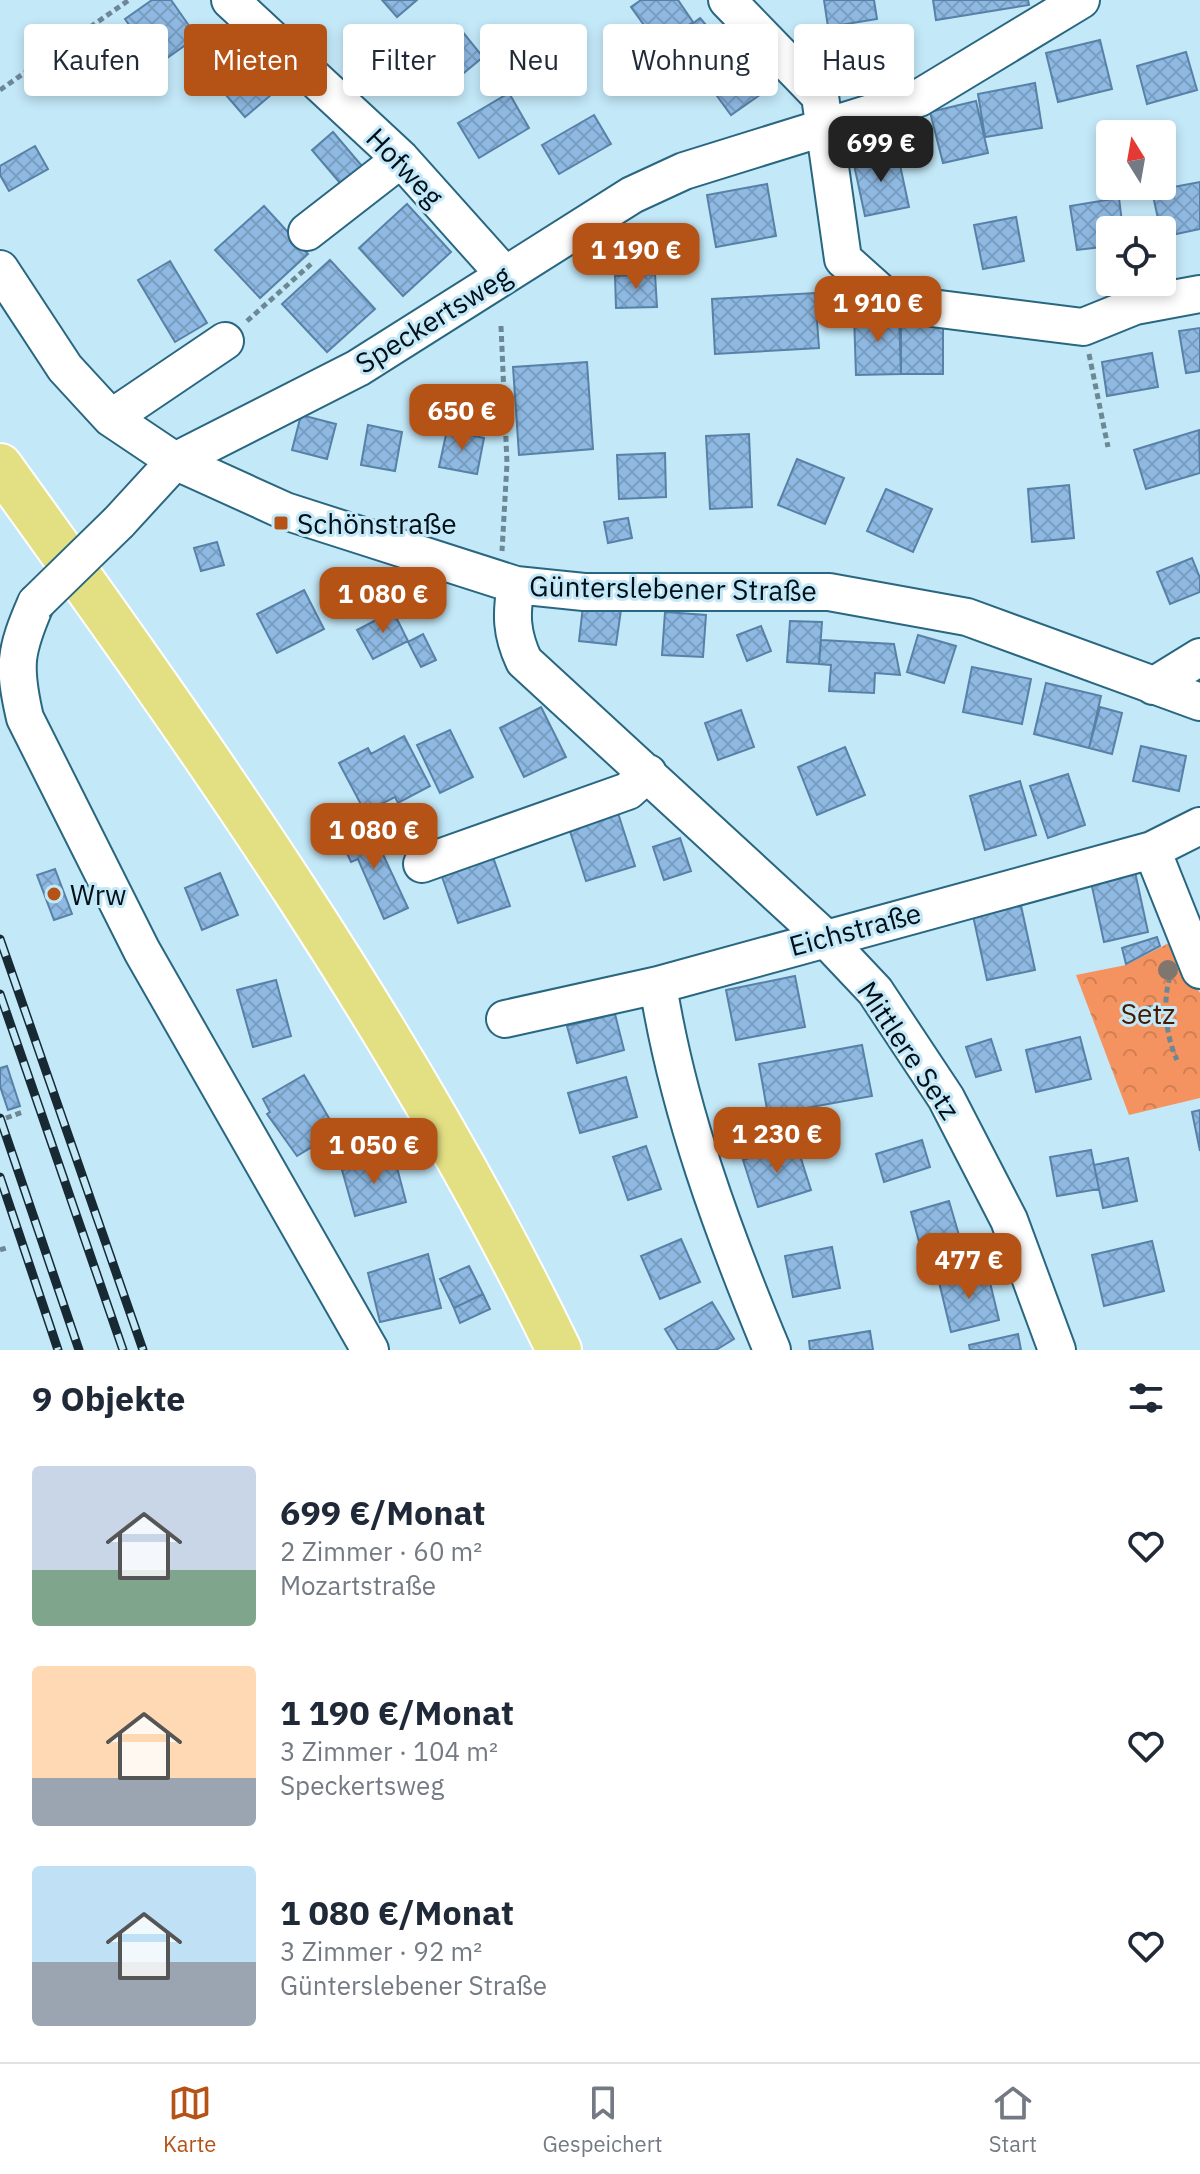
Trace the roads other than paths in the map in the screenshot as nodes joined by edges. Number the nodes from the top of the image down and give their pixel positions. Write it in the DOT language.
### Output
graph roads {
  1 [pos="230,0"];
  2 [pos="727,0"];
  3 [pos="1081,0"];
  4 [pos="825,126"];
  5 [pos="401,159"];
  6 [pos="307,232"];
  7 [pos="0,269"];
  8 [pos="504,274"];
  9 [pos="1200,294"];
  10 [pos="225,341"];
  11 [pos="111,418"];
  12 [pos="175,461"];
  13 [pos="0,466"];
  14 [pos="516,585"];
  15 [pos="1200,657"];
  16 [pos="1153,686"];
  17 [pos="1200,702"];
  18 [pos="648,773"];
  19 [pos="1200,826"];
  20 [pos="1152,850"];
  21 [pos="422,864"];
  22 [pos="824,937"];
  23 [pos="1195,957"];
  24 [pos="658,985"];
  25 [pos="505,1019"];
  26 [pos="370,1350"];
  27 [pos="559,1350"];
  28 [pos="772,1350"];
  29 [pos="1057,1350"];
  1 -- 5 [label="street, Hofweg"];
  2 -- 4 [label="street"];
  3 -- 4 [label="street, Speckertsweg"];
  4 -- 8 [label="street, Speckertsweg"];
  4 -- 9 [label="street"];
  5 -- 6 [label="street"];
  5 -- 8 [label="street, Hofweg"];
  7 -- 11 [label="street, Günterslebener Straße"];
  8 -- 12 [label="street, Speckertsweg"];
  10 -- 11 [label="street"];
  11 -- 12 [label="street, Günterslebener Straße"];
  12 -- 14 [label="street, Günterslebener Straße"];
  12 -- 26 [label="street, bridge"];
  13 -- 27 [label="main road"];
  14 -- 16 [label="street, Günterslebener Straße"];
  14 -- 18 [label="street, Mittlere Setz"];
  15 -- 16 [label="street"];
  16 -- 17 [label="street, Günterslebener Straße"];
  18 -- 21 [label="street"];
  18 -- 22 [label="street, Mittlere Setz"];
  19 -- 20 [label="street, Eichstraße"];
  20 -- 22 [label="street, Eichstraße"];
  20 -- 23 [label="street"];
  22 -- 24 [label="street, Eichstraße"];
  22 -- 29 [label="street, Mittlere Setz"];
  24 -- 25 [label="street, Eichstraße"];
  24 -- 28 [label="street"];
}
